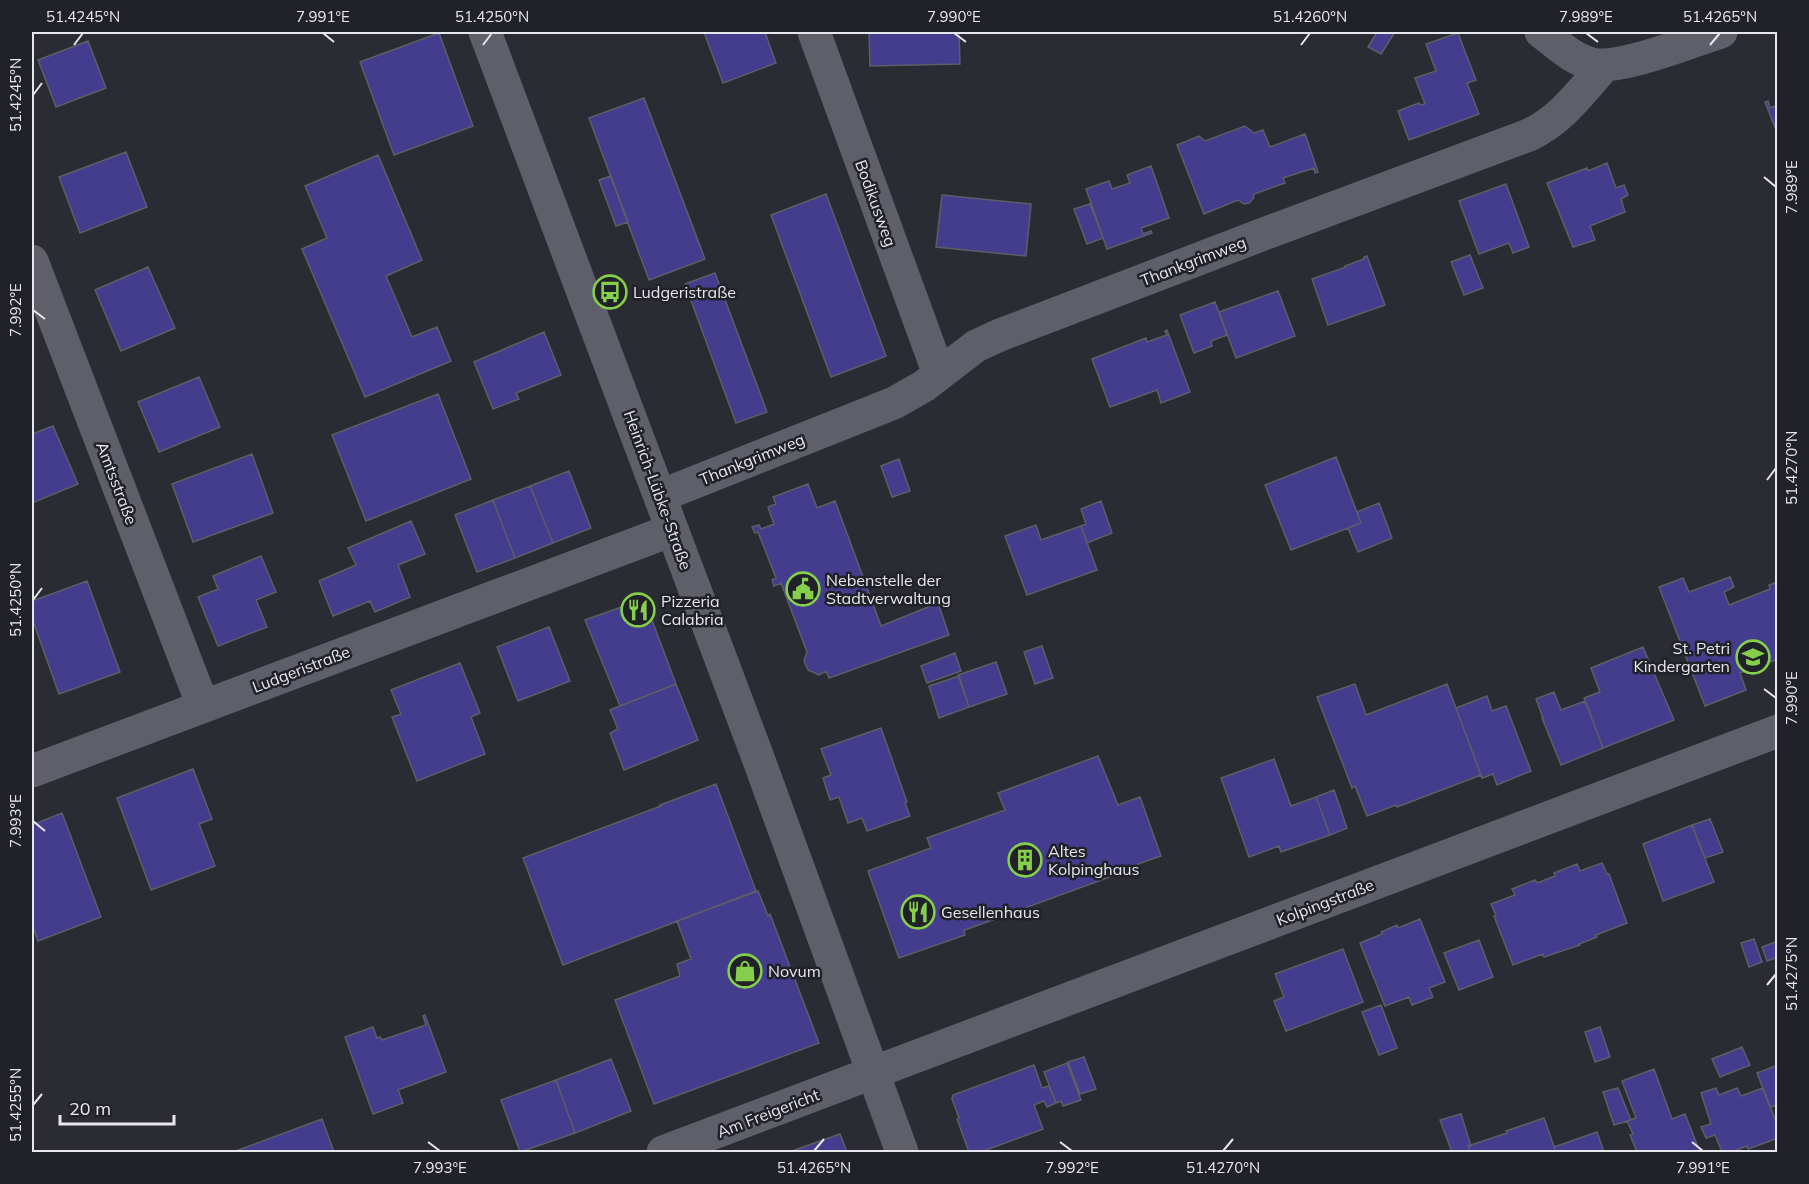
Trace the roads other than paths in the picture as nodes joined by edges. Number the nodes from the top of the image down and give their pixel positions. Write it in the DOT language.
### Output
graph roads {
  1 [pos="485,32"];
  2 [pos="814,32"];
  3 [pos="1541,32"];
  4 [pos="1721,32"];
  5 [pos="1604,66"];
  6 [pos="32,261"];
  7 [pos="939,375"];
  8 [pos="660,496"];
  9 [pos="672,530"];
  10 [pos="203,706"];
  11 [pos="1778,731"];
  12 [pos="32,771"];
  13 [pos="873,1073"];
  14 [pos="663,1152"];
  15 [pos="902,1152"];
  1 -- 8 [label="street, Heinrich-Lübke-Straße"];
  2 -- 7 [label="street, Bodikusweg"];
  3 -- 5 [label="street"];
  4 -- 5 [label="street"];
  5 -- 7 [label="street, Thankgrimweg"];
  6 -- 10 [label="street, Amtsstraße"];
  7 -- 8 [label="street, Thankgrimweg"];
  8 -- 9 [label="street, Heinrich-Lübke-Straße"];
  9 -- 10 [label="street, Ludgeristraße"];
  9 -- 13 [label="street, Heinrich-Lübke-Straße"];
  10 -- 12 [label="street, Ludgeristraße"];
  11 -- 13 [label="street, Kolpingstraße"];
  13 -- 14 [label="street, Am Freigericht"];
  13 -- 15 [label="street, Heinrich-Lübke-Straße"];
}
